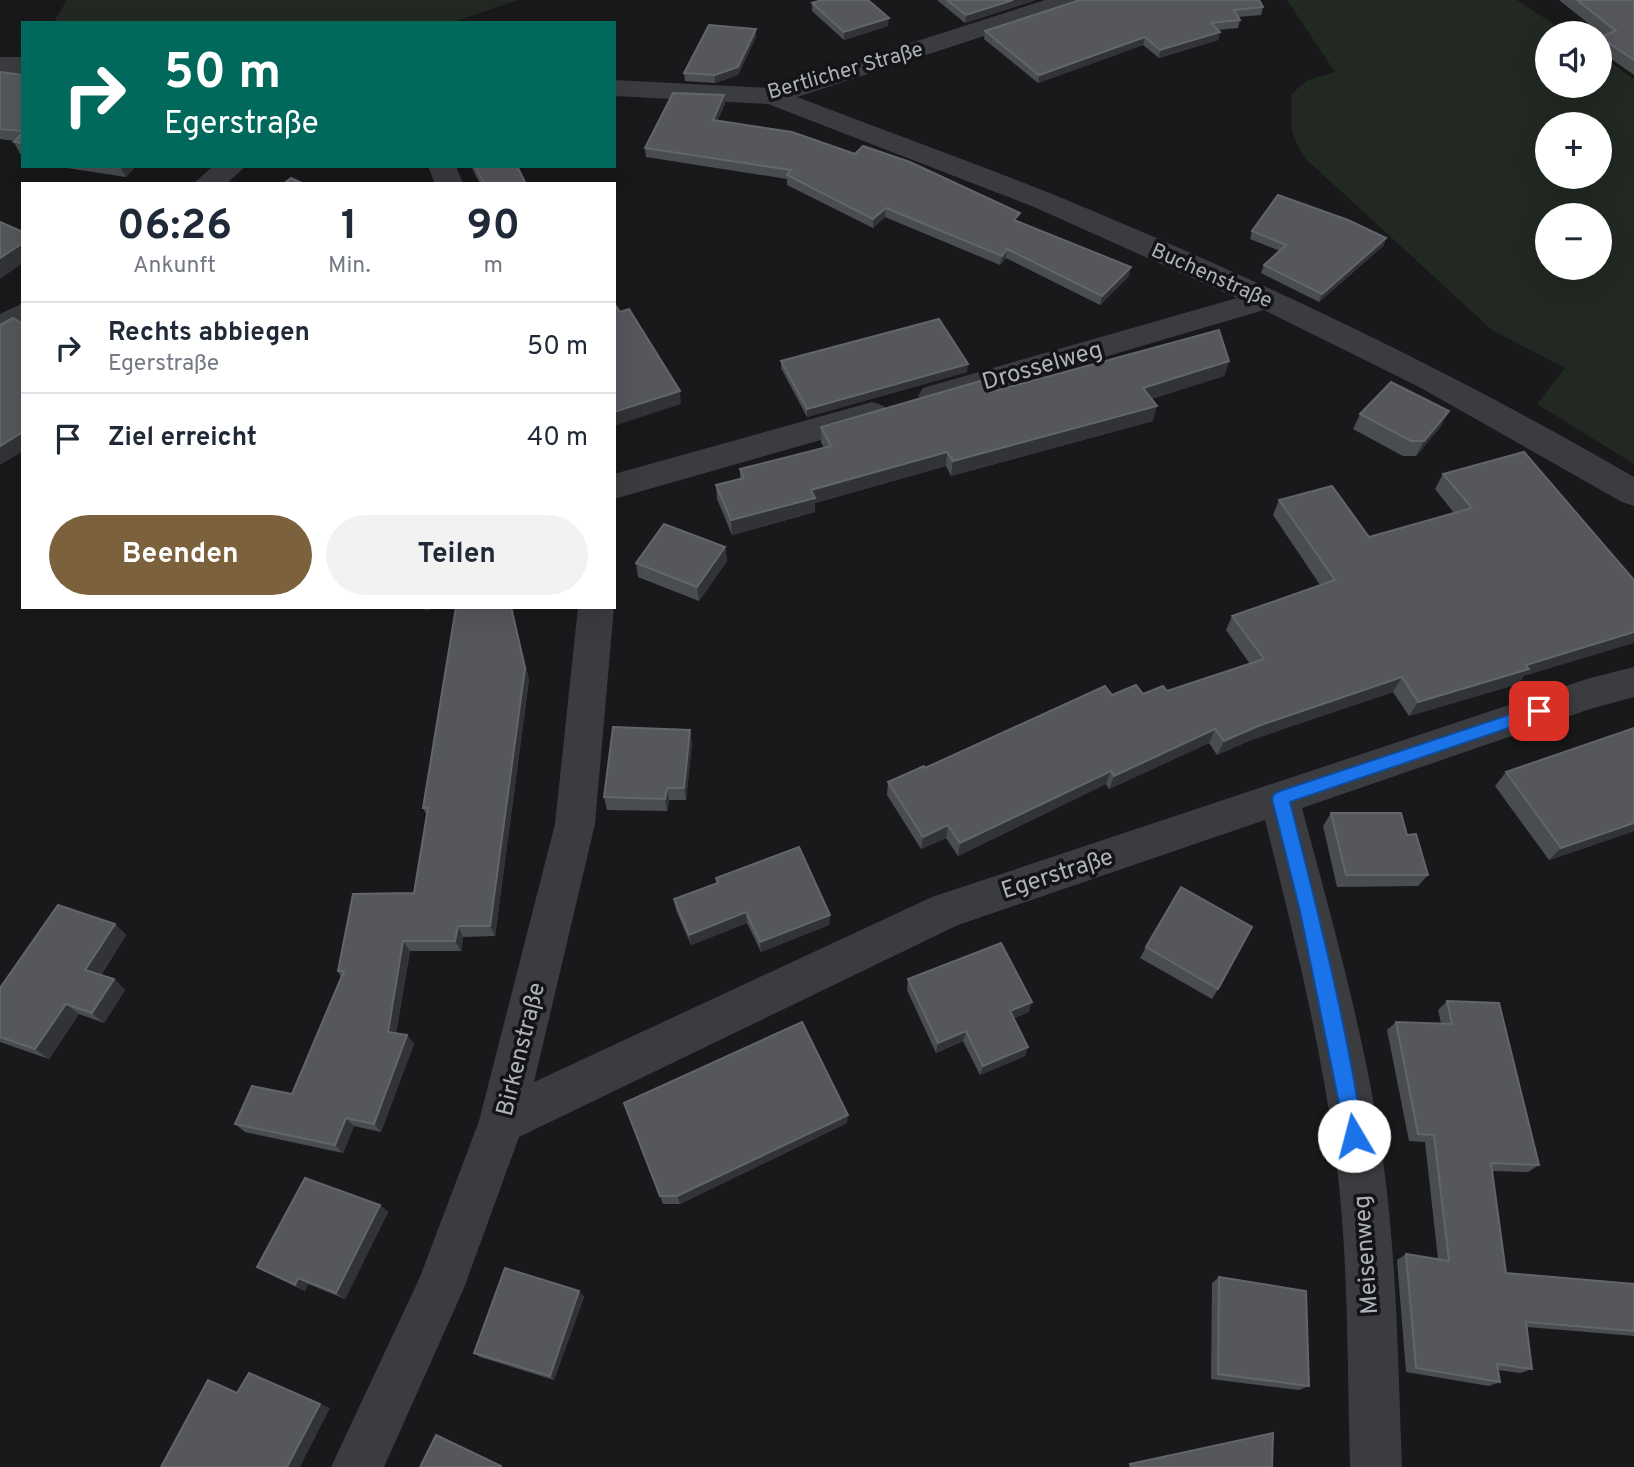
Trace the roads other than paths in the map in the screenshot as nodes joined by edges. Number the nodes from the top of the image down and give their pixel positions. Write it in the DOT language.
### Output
graph roads {
  1 [pos="1070,0"];
  2 [pos="0,65"];
  3 [pos="21,65"];
  4 [pos="616,88"];
  5 [pos="772,96"];
  6 [pos="229,168"];
  7 [pos="210,182"];
  8 [pos="1268,299"];
  9 [pos="21,314"];
  10 [pos="0,329"];
  11 [pos="616,486"];
  12 [pos="1634,493"];
  13 [pos="596,609"];
  14 [pos="1634,682"];
  15 [pos="1280,799"];
  16 [pos="502,1121"];
  17 [pos="357,1467"];
  18 [pos="1377,1467"];
  1 -- 5 [label="street, Bertlicher Straße"];
  2 -- 3 [label="street"];
  4 -- 5 [label="street, Bertlicher Straße"];
  5 -- 8 [label="street, Buchenstraße"];
  6 -- 7 [label="street"];
  8 -- 11 [label="street, Drosselweg"];
  8 -- 12 [label="street, Buchenstraße"];
  9 -- 10 [label="street"];
  13 -- 16 [label="street, Birkenstraße"];
  14 -- 15 [label="street, Egerstraße"];
  15 -- 16 [label="street, Egerstraße"];
  15 -- 18 [label="street, Meisenweg"];
  16 -- 17 [label="street, Birkenstraße"];
}
